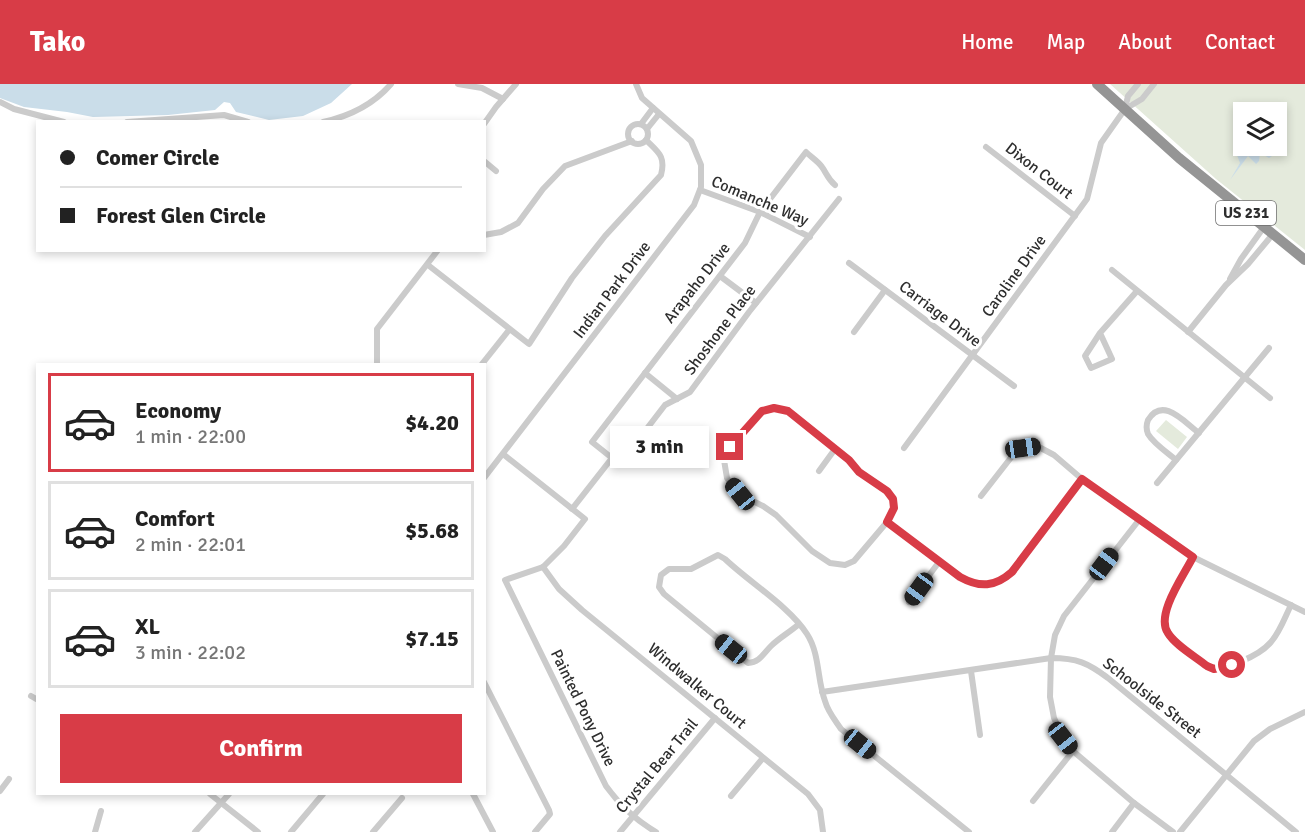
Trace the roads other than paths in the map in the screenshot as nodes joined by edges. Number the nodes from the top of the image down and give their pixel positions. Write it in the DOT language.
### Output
graph roads {
  1 [pos="391,84"];
  2 [pos="458,84"];
  3 [pos="516,84"];
  4 [pos="636,84"];
  5 [pos="1097,84"];
  6 [pos="1138,84"];
  7 [pos="1154,84"];
  8 [pos="503,99"];
  9 [pos="0,102"];
  10 [pos="653,108"];
  11 [pos="1125,109"];
  12 [pos="659,114"];
  13 [pos="56,120"];
  14 [pos="155,120"];
  15 [pos="241,120"];
  16 [pos="329,120"];
  17 [pos="486,121"];
  18 [pos="644,127"];
  19 [pos="646,140"];
  20 [pos="632,141"];
  21 [pos="986,147"];
  22 [pos="486,163"];
  23 [pos="496,171"];
  24 [pos="835,184"];
  25 [pos="700,190"];
  26 [pos="839,199"];
  27 [pos="760,212"];
  28 [pos="1075,216"];
  29 [pos="1268,231"];
  30 [pos="486,234"];
  31 [pos="810,237"];
  32 [pos="437,252"];
  33 [pos="1305,261"];
  34 [pos="849,263"];
  35 [pos="428,265"];
  36 [pos="1112,270"];
  37 [pos="720,276"];
  38 [pos="1226,285"];
  39 [pos="885,290"];
  40 [pos="1137,291"];
  41 [pos="756,303"];
  42 [pos="509,330"];
  43 [pos="854,332"];
  44 [pos="1188,332"];
  45 [pos="1101,333"];
  46 [pos="1269,348"];
  47 [pos="973,355"];
  48 [pos="377,363"];
  49 [pos="483,363"];
  50 [pos="645,374"];
  51 [pos="1245,378"];
  52 [pos="1014,386"];
  53 [pos="1270,398"];
  54 [pos="677,399"];
  55 [pos="1198,433"];
  56 [pos="904,448"];
  57 [pos="835,449"];
  58 [pos="503,454"];
  59 [pos="612,458"];
  60 [pos="1176,460"];
  61 [pos="819,471"];
  62 [pos="486,475"];
  63 [pos="1082,479"];
  64 [pos="1157,483"];
  65 [pos="981,496"];
  66 [pos="572,509"];
  67 [pos="1139,520"];
  68 [pos="887,522"];
  69 [pos="1193,557"];
  70 [pos="939,562"];
  71 [pos="543,567"];
  72 [pos="909,602"];
  73 [pos="1291,605"];
  74 [pos="1305,612"];
  75 [pos="799,624"];
  76 [pos="1051,658"];
  77 [pos="971,671"];
  78 [pos="486,686"];
  79 [pos="822,692"];
  80 [pos="1305,712"];
  81 [pos="715,718"];
  82 [pos="980,735"];
  83 [pos="1073,751"];
  84 [pos="763,758"];
  85 [pos="1228,775"];
  86 [pos="9,779"];
  87 [pos="0,791"];
  88 [pos="211,795"];
  89 [pos="228,795"];
  90 [pos="322,795"];
  91 [pos="474,795"];
  92 [pos="731,796"];
  93 [pos="402,798"];
  94 [pos="1034,801"];
  95 [pos="221,802"];
  96 [pos="1134,803"];
  97 [pos="101,811"];
  98 [pos="634,816"];
  99 [pos="95,832"];
  100 [pos="195,832"];
  101 [pos="258,832"];
  102 [pos="291,832"];
  103 [pos="373,832"];
  104 [pos="493,832"];
  105 [pos="535,832"];
  106 [pos="620,832"];
  107 [pos="656,832"];
  108 [pos="823,832"];
  109 [pos="969,832"];
  110 [pos="1112,832"];
  111 [pos="1173,832"];
  112 [pos="1180,832"];
  113 [pos="1296,832"];
  1 -- 16 [label="street"];
  2 -- 8 [label="street"];
  3 -- 8 [label="street"];
  4 -- 10 [label="street"];
  5 -- 11 [label="highway, US 231"];
  6 -- 11 [label="street"];
  7 -- 11 [label="street"];
  8 -- 17 [label="street"];
  9 -- 13 [label="street"];
  10 -- 12 [label="street"];
  10 -- 18 [label="street"];
  11 -- 28 [label="street, Caroline Drive"];
  11 -- 29 [label="highway, US 231"];
  12 -- 18 [label="street"];
  12 -- 25 [label="street"];
  14 -- 15 [label="street"];
  18 -- 19 [label="street"];
  18 -- 20 [label="street"];
  19 -- 20 [label="street"];
  19 -- 42 [label="street"];
  20 -- 30 [label="street"];
  21 -- 28 [label="street, Dixon Court"];
  22 -- 23 [label="street"];
  24 -- 27 [label="street, Arapaho Drive"];
  25 -- 27 [label="street, Comanche Way"];
  25 -- 58 [label="street, Indian Park Drive"];
  26 -- 31 [label="street, Shoshone Place"];
  27 -- 31 [label="street, Comanche Way"];
  27 -- 37 [label="street, Arapaho Drive"];
  28 -- 47 [label="street, Caroline Drive"];
  29 -- 33 [label="highway, US 231"];
  29 -- 38 [label="street"];
  29 -- 38 [label="street"];
  31 -- 41 [label="street, Shoshone Place"];
  32 -- 35 [label="street"];
  34 -- 39 [label="street, Carriage Drive"];
  35 -- 42 [label="street"];
  35 -- 48 [label="street"];
  36 -- 40 [label="street"];
  37 -- 41 [label="street"];
  37 -- 50 [label="street, Arapaho Drive"];
  38 -- 44 [label="street"];
  39 -- 43 [label="street"];
  39 -- 47 [label="street, Carriage Drive"];
  40 -- 44 [label="street"];
  40 -- 45 [label="street"];
  41 -- 54 [label="street, Shoshone Place"];
  42 -- 49 [label="street"];
  44 -- 51 [label="street"];
  45 -- 45 [label="street"];
  46 -- 51 [label="street"];
  47 -- 52 [label="street, Carriage Drive"];
  47 -- 56 [label="street, Caroline Drive"];
  50 -- 54 [label="street"];
  50 -- 59 [label="street, Arapaho Drive"];
  51 -- 53 [label="street"];
  51 -- 55 [label="street"];
  54 -- 59 [label="street, Shoshone Place"];
  55 -- 60 [label="street"];
  55 -- 60 [label="street"];
  57 -- 61 [label="street"];
  57 -- 68 [label="street"];
  57 -- 68 [label="street"];
  58 -- 62 [label="street, Indian Park Drive"];
  58 -- 66 [label="street"];
  59 -- 66 [label="street"];
  60 -- 64 [label="street"];
  63 -- 65 [label="street"];
  63 -- 67 [label="street"];
  63 -- 70 [label="street"];
  66 -- 71 [label="street"];
  67 -- 69 [label="street"];
  67 -- 76 [label="street"];
  68 -- 70 [label="street"];
  69 -- 73 [label="street"];
  69 -- 73 [label="street"];
  70 -- 72 [label="street"];
  71 -- 81 [label="street, Windwalker Court"];
  71 -- 98 [label="street, Painted Pony Drive"];
  73 -- 74 [label="street"];
  75 -- 75 [label="street"];
  75 -- 79 [label="street"];
  76 -- 77 [label="street, Schoolside Street"];
  76 -- 83 [label="street"];
  76 -- 85 [label="street, Schoolside Street"];
  77 -- 79 [label="street, Schoolside Street"];
  77 -- 82 [label="street"];
  78 -- 105 [label="street"];
  79 -- 109 [label="street"];
  80 -- 85 [label="street"];
  81 -- 84 [label="street, Windwalker Court"];
  81 -- 98 [label="street, Crystal Bear Trail"];
  83 -- 94 [label="street"];
  83 -- 96 [label="street"];
  84 -- 92 [label="street"];
  84 -- 108 [label="street, Windwalker Court"];
  85 -- 112 [label="street"];
  85 -- 113 [label="street, Schoolside Street"];
  86 -- 87 [label="street"];
  88 -- 95 [label="street"];
  89 -- 95 [label="street"];
  90 -- 102 [label="street"];
  91 -- 104 [label="street"];
  93 -- 103 [label="street"];
  95 -- 100 [label="street"];
  95 -- 101 [label="street"];
  96 -- 110 [label="street"];
  96 -- 111 [label="street"];
  97 -- 99 [label="street"];
  98 -- 106 [label="street, Crystal Bear Trail"];
  98 -- 107 [label="street, Painted Pony Drive"];
}
